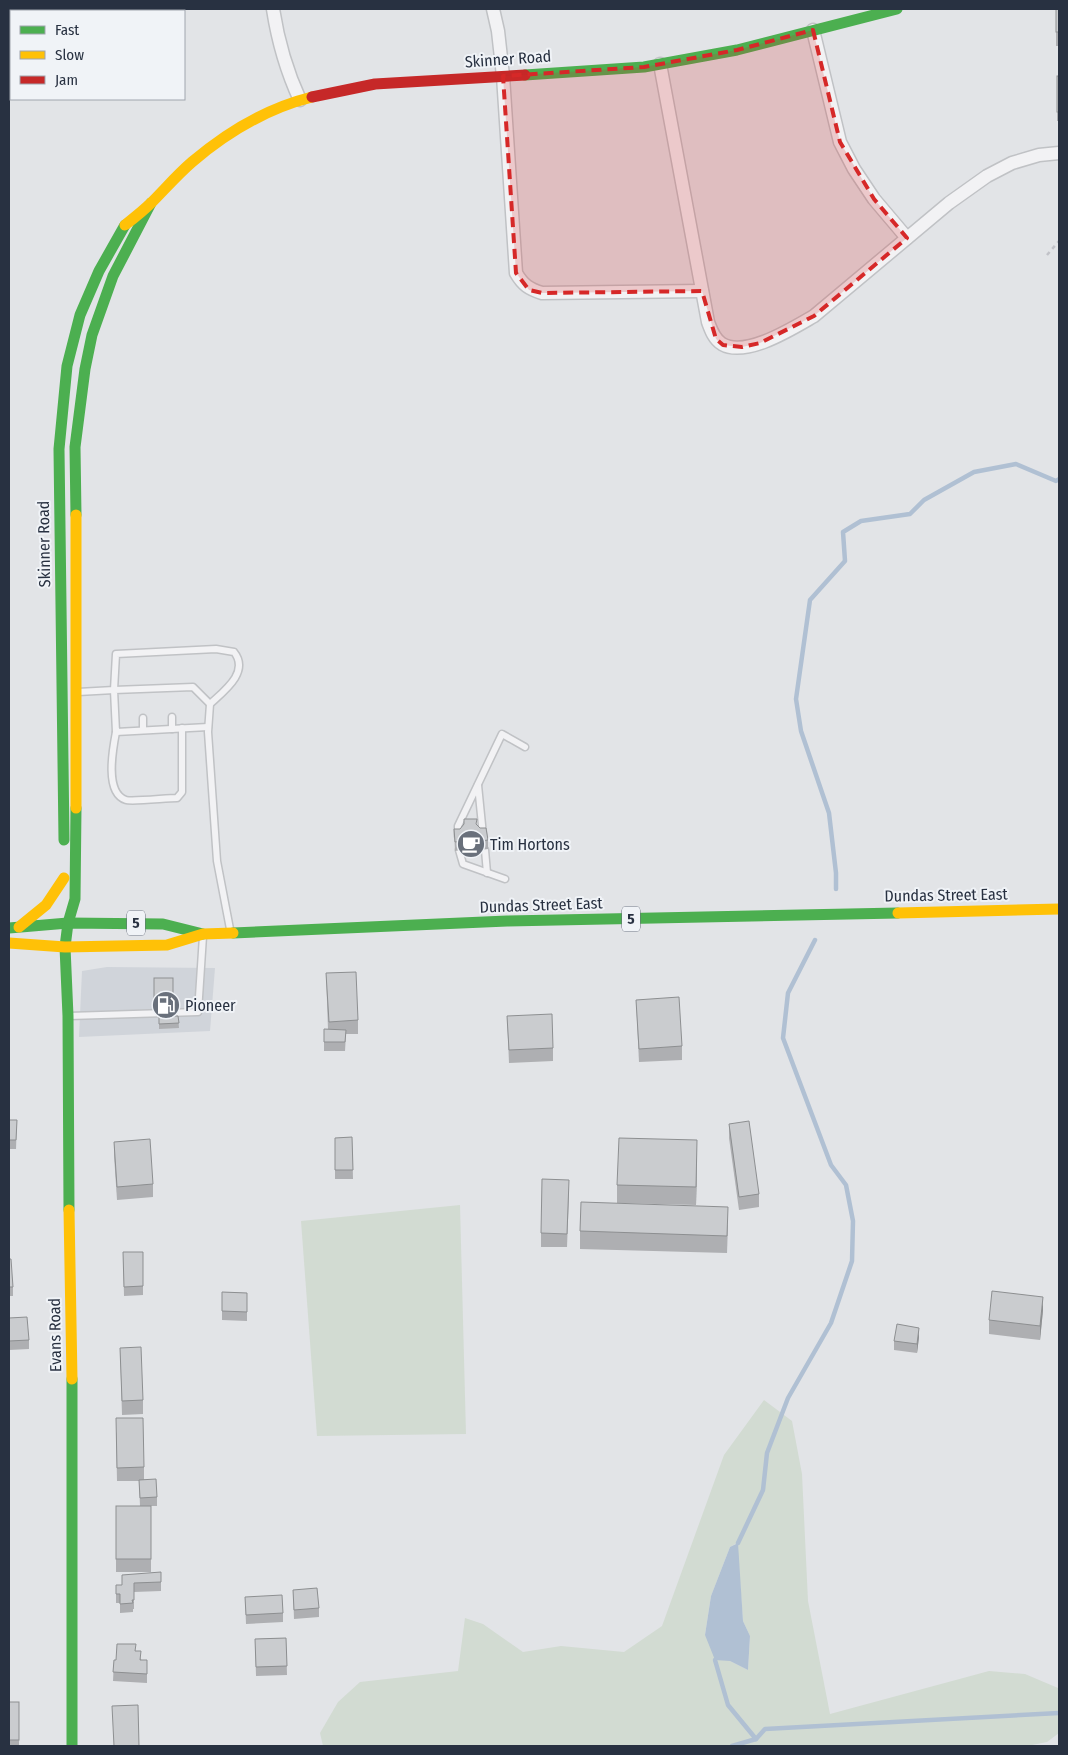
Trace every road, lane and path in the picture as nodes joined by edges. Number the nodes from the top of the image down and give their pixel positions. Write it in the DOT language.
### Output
graph roads {
  1 [pos="273,9"];
  2 [pos="493,9"];
  3 [pos="897,9"];
  4 [pos="813,30"];
  5 [pos="660,64"];
  6 [pos="502,76"];
  7 [pos="300,100"];
  8 [pos="1059,153"];
  9 [pos="151,203"];
  10 [pos="908,238"];
  11 [pos="1059,241"];
  12 [pos="1047,255"];
  13 [pos="702,291"];
  14 [pos="172,688"];
  15 [pos="114,690"];
  16 [pos="77,692"];
  17 [pos="172,695"];
  18 [pos="210,704"];
  19 [pos="172,717"];
  20 [pos="143,718"];
  21 [pos="208,727"];
  22 [pos="182,728"];
  23 [pos="172,729"];
  24 [pos="143,730"];
  25 [pos="116,732"];
  26 [pos="524,748"];
  27 [pos="478,784"];
  28 [pos="483,837"];
  29 [pos="458,838"];
  30 [pos="459,850"];
  31 [pos="485,850"];
  32 [pos="487,872"];
  33 [pos="64,878"];
  34 [pos="505,879"];
  35 [pos="72,909"];
  36 [pos="1059,909"];
  37 [pos="68,923"];
  38 [pos="14,927"];
  39 [pos="231,933"];
  40 [pos="204,934"];
  41 [pos="9,942"];
  42 [pos="65,948"];
  43 [pos="68,1016"];
  44 [pos="72,1746"];
  1 -- 7 [label="street"];
  2 -- 6 [label="street"];
  3 -- 4 [label="street, Skinner Road"];
  4 -- 5 [label="street, Skinner Road"];
  4 -- 10 [label="street"];
  5 -- 6 [label="street, Skinner Road"];
  5 -- 13 [label="street"];
  6 -- 7 [label="street, Skinner Road"];
  6 -- 13 [label="street"];
  7 -- 9 [label="street, Skinner Road"];
  8 -- 10 [label="street"];
  9 -- 16 [label="street, Skinner Road"];
  9 -- 33 [label="street, Skinner Road"];
  10 -- 13 [label="street"];
  11 -- 12 [label="path"];
  14 -- 15 [label="lane"];
  14 -- 17 [label="lane"];
  14 -- 18 [label="lane"];
  15 -- 16 [label="lane"];
  15 -- 18 [label="lane"];
  15 -- 25 [label="lane"];
  16 -- 35 [label="street, Skinner Road"];
  18 -- 21 [label="lane"];
  19 -- 23 [label="lane"];
  20 -- 24 [label="lane"];
  21 -- 22 [label="lane"];
  21 -- 39 [label="lane"];
  22 -- 23 [label="lane"];
  22 -- 25 [label="lane"];
  23 -- 24 [label="lane"];
  24 -- 25 [label="lane"];
  26 -- 27 [label="lane"];
  27 -- 28 [label="lane"];
  27 -- 29 [label="lane"];
  30 -- 32 [label="lane"];
  31 -- 32 [label="lane"];
  32 -- 34 [label="lane"];
  33 -- 35 [label="street, Skinner Road"];
  33 -- 38 [label="street"];
  35 -- 37 [label="street, Skinner Road"];
  36 -- 39 [label="street, Dundas Street East / 5"];
  37 -- 38 [label="street, Dundas Street East / 5"];
  37 -- 40 [label="street, Dundas Street East / 5"];
  37 -- 42 [label="street, Evans Road"];
  39 -- 40 [label="street, Dundas Street East / 5"];
  40 -- 42 [label="street, Dundas Street East"];
  40 -- 43 [label="lane"];
  41 -- 42 [label="street, Dundas Street East"];
  42 -- 43 [label="street, Evans Road"];
  43 -- 44 [label="street, Evans Road"];
}
